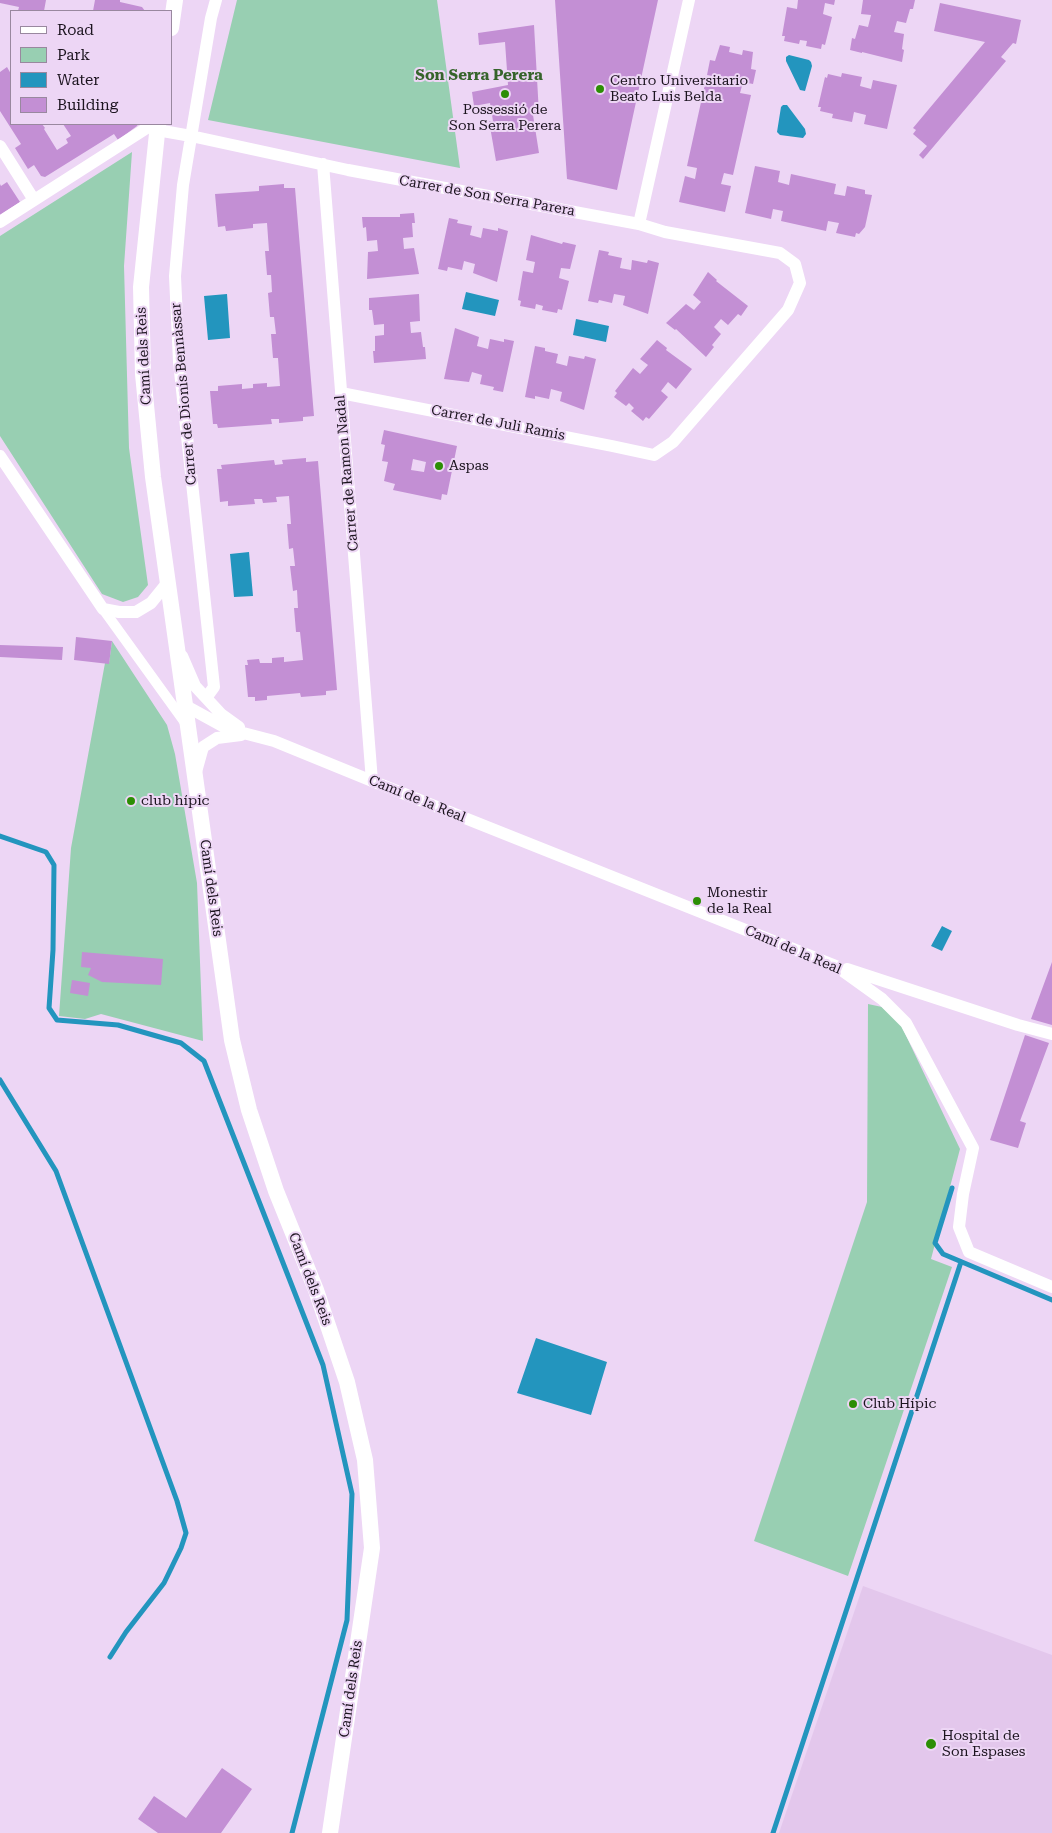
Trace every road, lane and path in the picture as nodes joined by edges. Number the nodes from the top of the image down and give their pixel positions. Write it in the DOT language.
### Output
graph roads {
  1 [pos="175,0"];
  2 [pos="216,0"];
  3 [pos="689,0"];
  4 [pos="172,21"];
  5 [pos="156,126"];
  6 [pos="191,136"];
  7 [pos="0,146"];
  8 [pos="323,164"];
  9 [pos="34,200"];
  10 [pos="0,222"];
  11 [pos="639,224"];
  12 [pos="341,393"];
  13 [pos="0,456"];
  14 [pos="654,456"];
  15 [pos="168,582"];
  16 [pos="103,609"];
  17 [pos="177,645"];
  18 [pos="206,698"];
  19 [pos="186,706"];
  20 [pos="189,729"];
  21 [pos="249,734"];
  22 [pos="195,777"];
  23 [pos="372,781"];
  24 [pos="836,966"];
  25 [pos="1052,1034"];
  26 [pos="1052,1287"];
  27 [pos="330,1833"];
  1 -- 4 [label="street"];
  2 -- 6 [label="street, Carrer de Dionís Bennàssar"];
  3 -- 11 [label="street"];
  5 -- 6 [label="street, Carrer de Son Serra Parera"];
  5 -- 9 [label="street"];
  5 -- 15 [label="street, Camí dels Reis"];
  6 -- 8 [label="street, Carrer de Son Serra Parera"];
  6 -- 18 [label="street, Carrer de Dionís Bennàssar"];
  7 -- 9 [label="street"];
  8 -- 11 [label="street, Carrer de Son Serra Parera"];
  8 -- 12 [label="street, Carrer de Ramon Nadal"];
  9 -- 10 [label="street"];
  11 -- 14 [label="street, Carrer de Son Serra Parera"];
  12 -- 14 [label="street, Carrer de Juli Ramis"];
  12 -- 23 [label="street, Carrer de Ramon Nadal"];
  13 -- 16 [label="street, Camí dels Reis"];
  15 -- 16 [label="street"];
  15 -- 17 [label="street, Camí dels Reis"];
  16 -- 20 [label="street, Camí dels Reis"];
  17 -- 18 [label="street"];
  17 -- 19 [label="street, Camí dels Reis"];
  18 -- 21 [label="street"];
  19 -- 20 [label="street, Camí dels Reis"];
  19 -- 21 [label="street, Camí de la Real"];
  20 -- 22 [label="street, Camí dels Reis"];
  21 -- 22 [label="street"];
  21 -- 23 [label="street, Camí de la Real"];
  22 -- 27 [label="street, Camí dels Reis"];
  23 -- 24 [label="street, Camí de la Real"];
  24 -- 25 [label="street"];
  24 -- 26 [label="street, Camí de la Real"];
}
